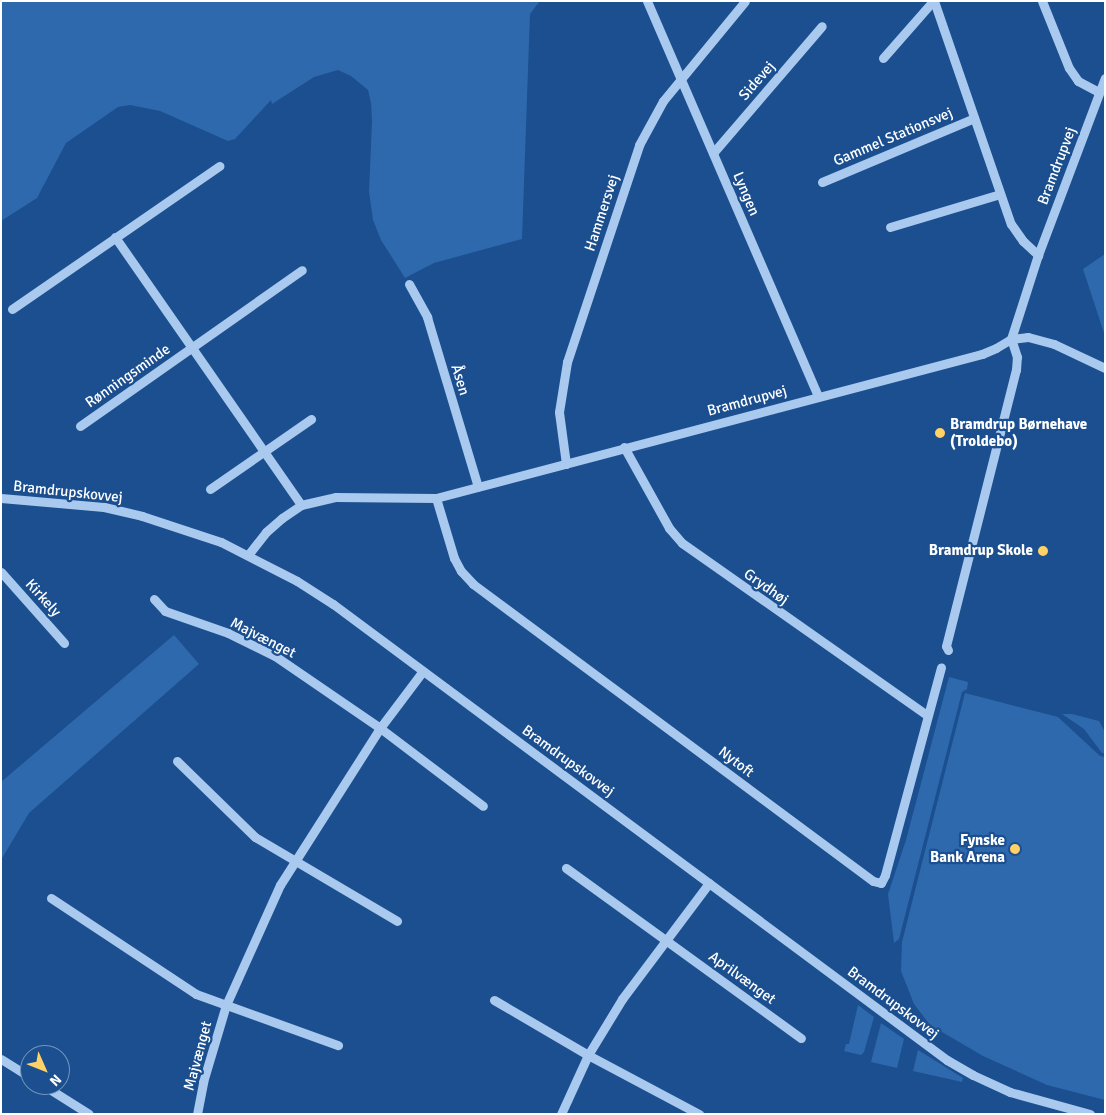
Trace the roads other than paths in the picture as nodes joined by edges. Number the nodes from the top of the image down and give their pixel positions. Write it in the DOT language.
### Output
graph roads {
  1 [pos="647,1"];
  2 [pos="745,1"];
  3 [pos="933,1"];
  4 [pos="1042,1"];
  5 [pos="822,26"];
  6 [pos="883,58"];
  7 [pos="681,77"];
  8 [pos="1105,78"];
  9 [pos="1100,92"];
  10 [pos="974,118"];
  11 [pos="713,153"];
  12 [pos="219,166"];
  13 [pos="822,182"];
  14 [pos="1000,194"];
  15 [pos="890,227"];
  16 [pos="115,237"];
  17 [pos="1038,255"];
  18 [pos="302,270"];
  19 [pos="409,284"];
  20 [pos="12,309"];
  21 [pos="1010,339"];
  22 [pos="192,348"];
  23 [pos="1105,368"];
  24 [pos="818,397"];
  25 [pos="310,419"];
  26 [pos="80,426"];
  27 [pos="624,447"];
  28 [pos="263,452"];
  29 [pos="566,464"];
  30 [pos="478,487"];
  31 [pos="210,489"];
  32 [pos="1,498"];
  33 [pos="436,498"];
  34 [pos="302,505"];
  35 [pos="248,555"];
  36 [pos="1,572"];
  37 [pos="154,599"];
  38 [pos="64,643"];
  39 [pos="948,650"];
  40 [pos="941,667"];
  41 [pos="423,671"];
  42 [pos="927,715"];
  43 [pos="380,728"];
  44 [pos="177,761"];
  45 [pos="483,806"];
  46 [pos="294,860"];
  47 [pos="566,868"];
  48 [pos="709,883"];
  49 [pos="51,898"];
  50 [pos="397,921"];
  51 [pos="668,940"];
  52 [pos="494,1000"];
  53 [pos="226,1006"];
  54 [pos="801,1038"];
  55 [pos="338,1045"];
  56 [pos="588,1056"];
  57 [pos="1,1059"];
  58 [pos="20,1071"];
  59 [pos="59,1095"];
  60 [pos="89,1114"];
  61 [pos="197,1114"];
  62 [pos="561,1114"];
  63 [pos="699,1114"];
  64 [pos="1090,1114"];
  1 -- 7 [label="street, Lyngen"];
  2 -- 7 [label="street, Hammersvej"];
  3 -- 6 [label="street, Gammel Stationsvej"];
  3 -- 10 [label="street, Gammel Stationsvej"];
  4 -- 9 [label="street"];
  5 -- 11 [label="street, Sidevej"];
  7 -- 11 [label="street, Lyngen"];
  7 -- 29 [label="street, Hammersvej"];
  8 -- 9 [label="street, Bramdrupvej"];
  9 -- 17 [label="street, Bramdrupvej"];
  10 -- 13 [label="street, Gammel Stationsvej"];
  10 -- 14 [label="street, Gammel Stationsvej"];
  11 -- 24 [label="street, Lyngen"];
  12 -- 16 [label="street"];
  14 -- 15 [label="street"];
  14 -- 17 [label="street, Gammel Stationsvej"];
  16 -- 20 [label="street"];
  16 -- 22 [label="street, Rønningsminde"];
  17 -- 21 [label="street, Bramdrupvej"];
  18 -- 22 [label="street, Rønningsminde"];
  19 -- 30 [label="street, Åsen"];
  21 -- 23 [label="street"];
  21 -- 24 [label="street, Bramdrupvej"];
  21 -- 39 [label="street"];
  22 -- 26 [label="street, Rønningsminde"];
  22 -- 28 [label="street, Rønningsminde"];
  24 -- 27 [label="street, Bramdrupvej"];
  25 -- 28 [label="street"];
  27 -- 29 [label="street, Bramdrupvej"];
  27 -- 42 [label="street, Grydhøj"];
  28 -- 31 [label="street"];
  28 -- 34 [label="street, Rønningsminde"];
  29 -- 30 [label="street, Bramdrupvej"];
  30 -- 33 [label="street, Bramdrupvej"];
  32 -- 35 [label="street, Bramdrupskovvej"];
  33 -- 34 [label="street, Bramdrupvej"];
  33 -- 42 [label="street, Nytoft"];
  34 -- 35 [label="street, Bramdrupvej"];
  35 -- 41 [label="street, Bramdrupskovvej"];
  36 -- 38 [label="street, Kirkely"];
  37 -- 43 [label="street, Majvænget"];
  40 -- 42 [label="street, Nytoft"];
  41 -- 43 [label="street, Majvænget"];
  41 -- 48 [label="street, Bramdrupskovvej"];
  43 -- 45 [label="street, Majvænget"];
  43 -- 46 [label="street, Majvænget"];
  44 -- 46 [label="street"];
  46 -- 50 [label="street"];
  46 -- 53 [label="street, Majvænget"];
  47 -- 51 [label="street, Aprilvænget"];
  48 -- 51 [label="street"];
  48 -- 64 [label="street, Bramdrupskovvej"];
  49 -- 53 [label="street, Majvænget"];
  51 -- 54 [label="street, Aprilvænget"];
  51 -- 56 [label="street"];
  52 -- 56 [label="street"];
  53 -- 55 [label="street, Majvænget"];
  53 -- 61 [label="street, Majvænget"];
  56 -- 62 [label="street"];
  56 -- 63 [label="street"];
  57 -- 58 [label="street"];
  59 -- 60 [label="street"];
}
